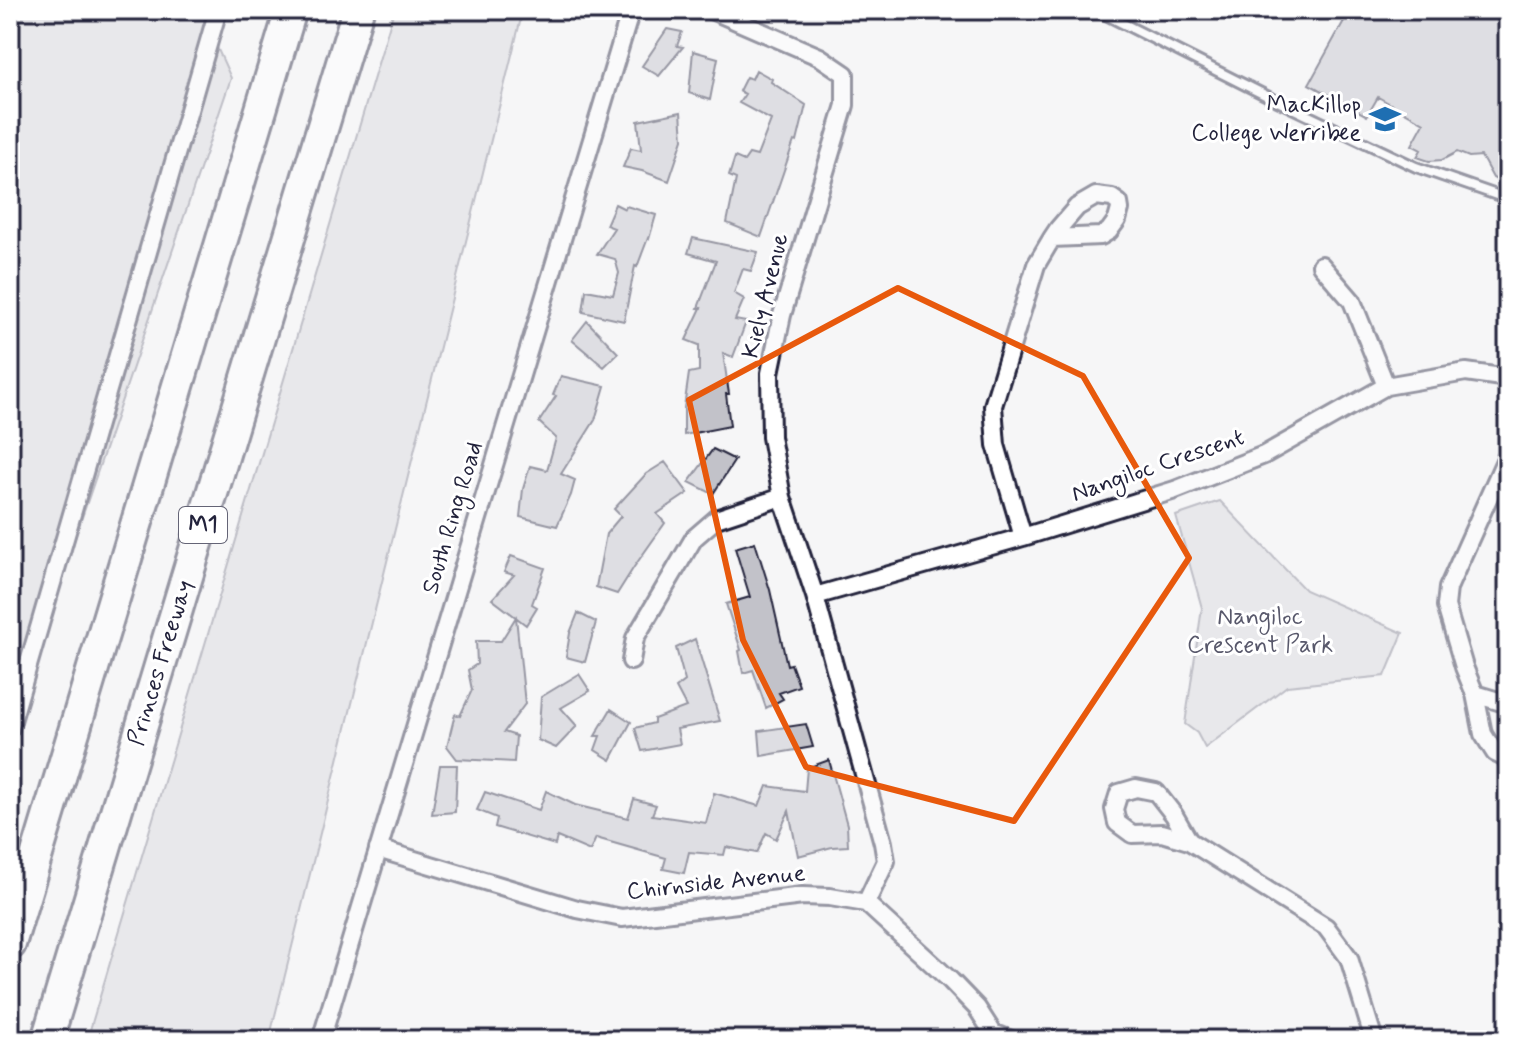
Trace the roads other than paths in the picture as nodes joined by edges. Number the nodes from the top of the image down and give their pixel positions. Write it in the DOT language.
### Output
graph roads {
  1 [pos="218,10"];
  2 [pos="291,10"];
  3 [pos="358,10"];
  4 [pos="631,10"];
  5 [pos="711,10"];
  6 [pos="1096,10"];
  7 [pos="1508,199"];
  8 [pos="1052,238"];
  9 [pos="1321,265"];
  10 [pos="1508,378"];
  11 [pos="1386,386"];
  12 [pos="1508,454"];
  13 [pos="782,497"];
  14 [pos="1023,537"];
  15 [pos="815,596"];
  16 [pos="631,661"];
  17 [pos="1475,694"];
  18 [pos="1508,704"];
  19 [pos="10,728"];
  20 [pos="1508,759"];
  21 [pos="1189,841"];
  22 [pos="378,849"];
  23 [pos="866,903"];
  24 [pos="10,944"];
  25 [pos="990,1036"];
  26 [pos="47,1040"];
  27 [pos="321,1040"];
  28 [pos="1011,1040"];
  29 [pos="1374,1040"];
  1 -- 19 [label="street"];
  2 -- 24 [label="highway"];
  3 -- 26 [label="highway, Princes Freeway / M1"];
  4 -- 22 [label="street, South Ring Road"];
  5 -- 13 [label="street, Kiely Avenue"];
  6 -- 7 [label="lane"];
  8 -- 14 [label="street"];
  9 -- 11 [label="street"];
  10 -- 11 [label="street, Nangiloc Crescent"];
  11 -- 14 [label="street, Nangiloc Crescent"];
  12 -- 17 [label="street"];
  13 -- 15 [label="street, Kiely Avenue"];
  13 -- 16 [label="street"];
  14 -- 15 [label="street, Nangiloc Crescent"];
  15 -- 23 [label="street, Kiely Avenue"];
  17 -- 18 [label="street"];
  17 -- 20 [label="street"];
  21 -- 21 [label="street"];
  21 -- 29 [label="street"];
  22 -- 23 [label="street, Chirnside Avenue"];
  22 -- 27 [label="street, South Ring Road"];
  23 -- 25 [label="street"];
  25 -- 28 [label="street"];
}
